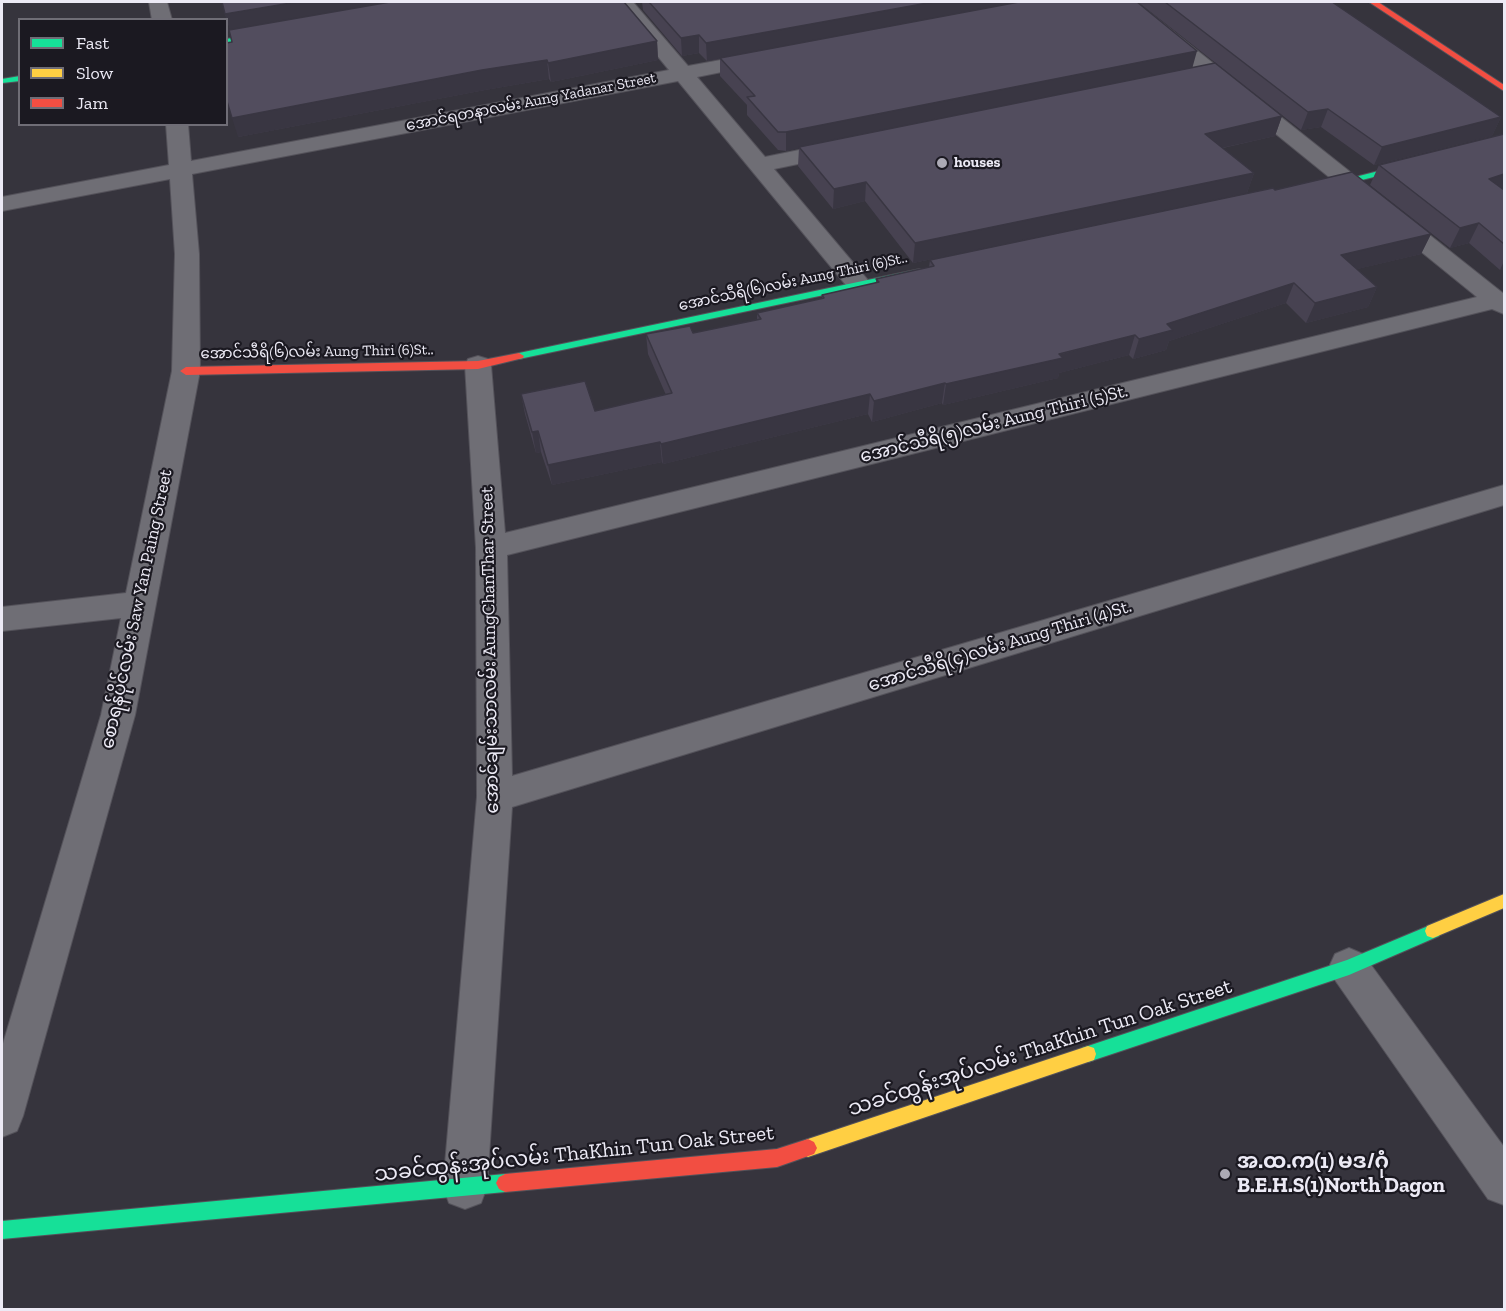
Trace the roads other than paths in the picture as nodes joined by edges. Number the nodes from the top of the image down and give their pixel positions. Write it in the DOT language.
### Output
graph roads {
  1 [pos="158,2"];
  2 [pos="623,2"];
  3 [pos="1125,2"];
  4 [pos="1373,2"];
  5 [pos="162,18"];
  6 [pos="285,31"];
  7 [pos="228,42"];
  8 [pos="790,53"];
  9 [pos="684,73"];
  10 [pos="1215,73"];
  11 [pos="18,78"];
  12 [pos="1191,78"];
  13 [pos="2,81"];
  14 [pos="1504,88"];
  15 [pos="177,126"];
  16 [pos="1504,142"];
  17 [pos="865,144"];
  18 [pos="759,165"];
  19 [pos="180,169"];
  20 [pos="1349,181"];
  21 [pos="1302,191"];
  22 [pos="2,204"];
  23 [pos="929,270"];
  24 [pos="859,285"];
  25 [pos="1501,303"];
  26 [pos="478,365"];
  27 [pos="186,372"];
  28 [pos="1504,495"];
  29 [pos="491,548"];
  30 [pos="140,604"];
  31 [pos="2,620"];
  32 [pos="495,797"];
  33 [pos="1504,901"];
  34 [pos="1349,967"];
  35 [pos="2,1116"];
  36 [pos="1504,1183"];
  37 [pos="465,1187"];
  38 [pos="2,1230"];
  1 -- 5 [label="street"];
  2 -- 9 [label="street"];
  3 -- 10 [label="street"];
  4 -- 14 [label="street"];
  6 -- 7 [label="street"];
  8 -- 9 [label="street, အောင်ရတနာလမ်း Aung Yadanar Street"];
  9 -- 18 [label="street"];
  9 -- 19 [label="street, အောင်ရတနာလမ်း Aung Yadanar Street"];
  10 -- 12 [label="street"];
  10 -- 20 [label="street"];
  11 -- 13 [label="street"];
  15 -- 19 [label="street, စောရန်ပိုင်လမ်း Saw Yan Paing Street"];
  16 -- 20 [label="street"];
  17 -- 18 [label="street"];
  18 -- 24 [label="street"];
  19 -- 22 [label="street, အောင်ရတနာလမ်း Aung Yadanar Street"];
  19 -- 27 [label="street, စောရန်ပိုင်လမ်း Saw Yan Paing Street"];
  20 -- 21 [label="street"];
  20 -- 25 [label="street"];
  23 -- 24 [label="street, အောင်သီရိ(၆)လမ်း Aung Thiri (6)St.."];
  24 -- 26 [label="street, အောင်သီရိ(၆)လမ်း Aung Thiri (6)St.."];
  25 -- 29 [label="street, အောင်သီရိ(၅)လမ်း Aung Thiri (5)St."];
  26 -- 27 [label="street, အောင်သီရိ(၆)လမ်း Aung Thiri (6)St.."];
  26 -- 29 [label="street, အောင်ချမ်းသာလမ်း AungChanThar Street"];
  27 -- 30 [label="street, စောရန်ပိုင်လမ်း Saw Yan Paing Street"];
  28 -- 32 [label="street, အောင်သီရိ(၄)လမ်း Aung Thiri (4)St."];
  29 -- 32 [label="street, အောင်ချမ်းသာလမ်း AungChanThar Street"];
  30 -- 31 [label="street"];
  30 -- 35 [label="street, စောရန်ပိုင်လမ်း Saw Yan Paing Street"];
  32 -- 37 [label="street, အောင်ချမ်းသာလမ်း AungChanThar Street"];
  33 -- 34 [label="street, သခင်ထွန်းအုပ်လမ်း ThaKhin Tun Oak Street"];
  34 -- 36 [label="street"];
  34 -- 37 [label="street, သခင်ထွန်းအုပ်လမ်း ThaKhin Tun Oak Street"];
  37 -- 38 [label="street, သခင်ထွန်းအုပ်လမ်း ThaKhin Tun Oak Street"];
}
